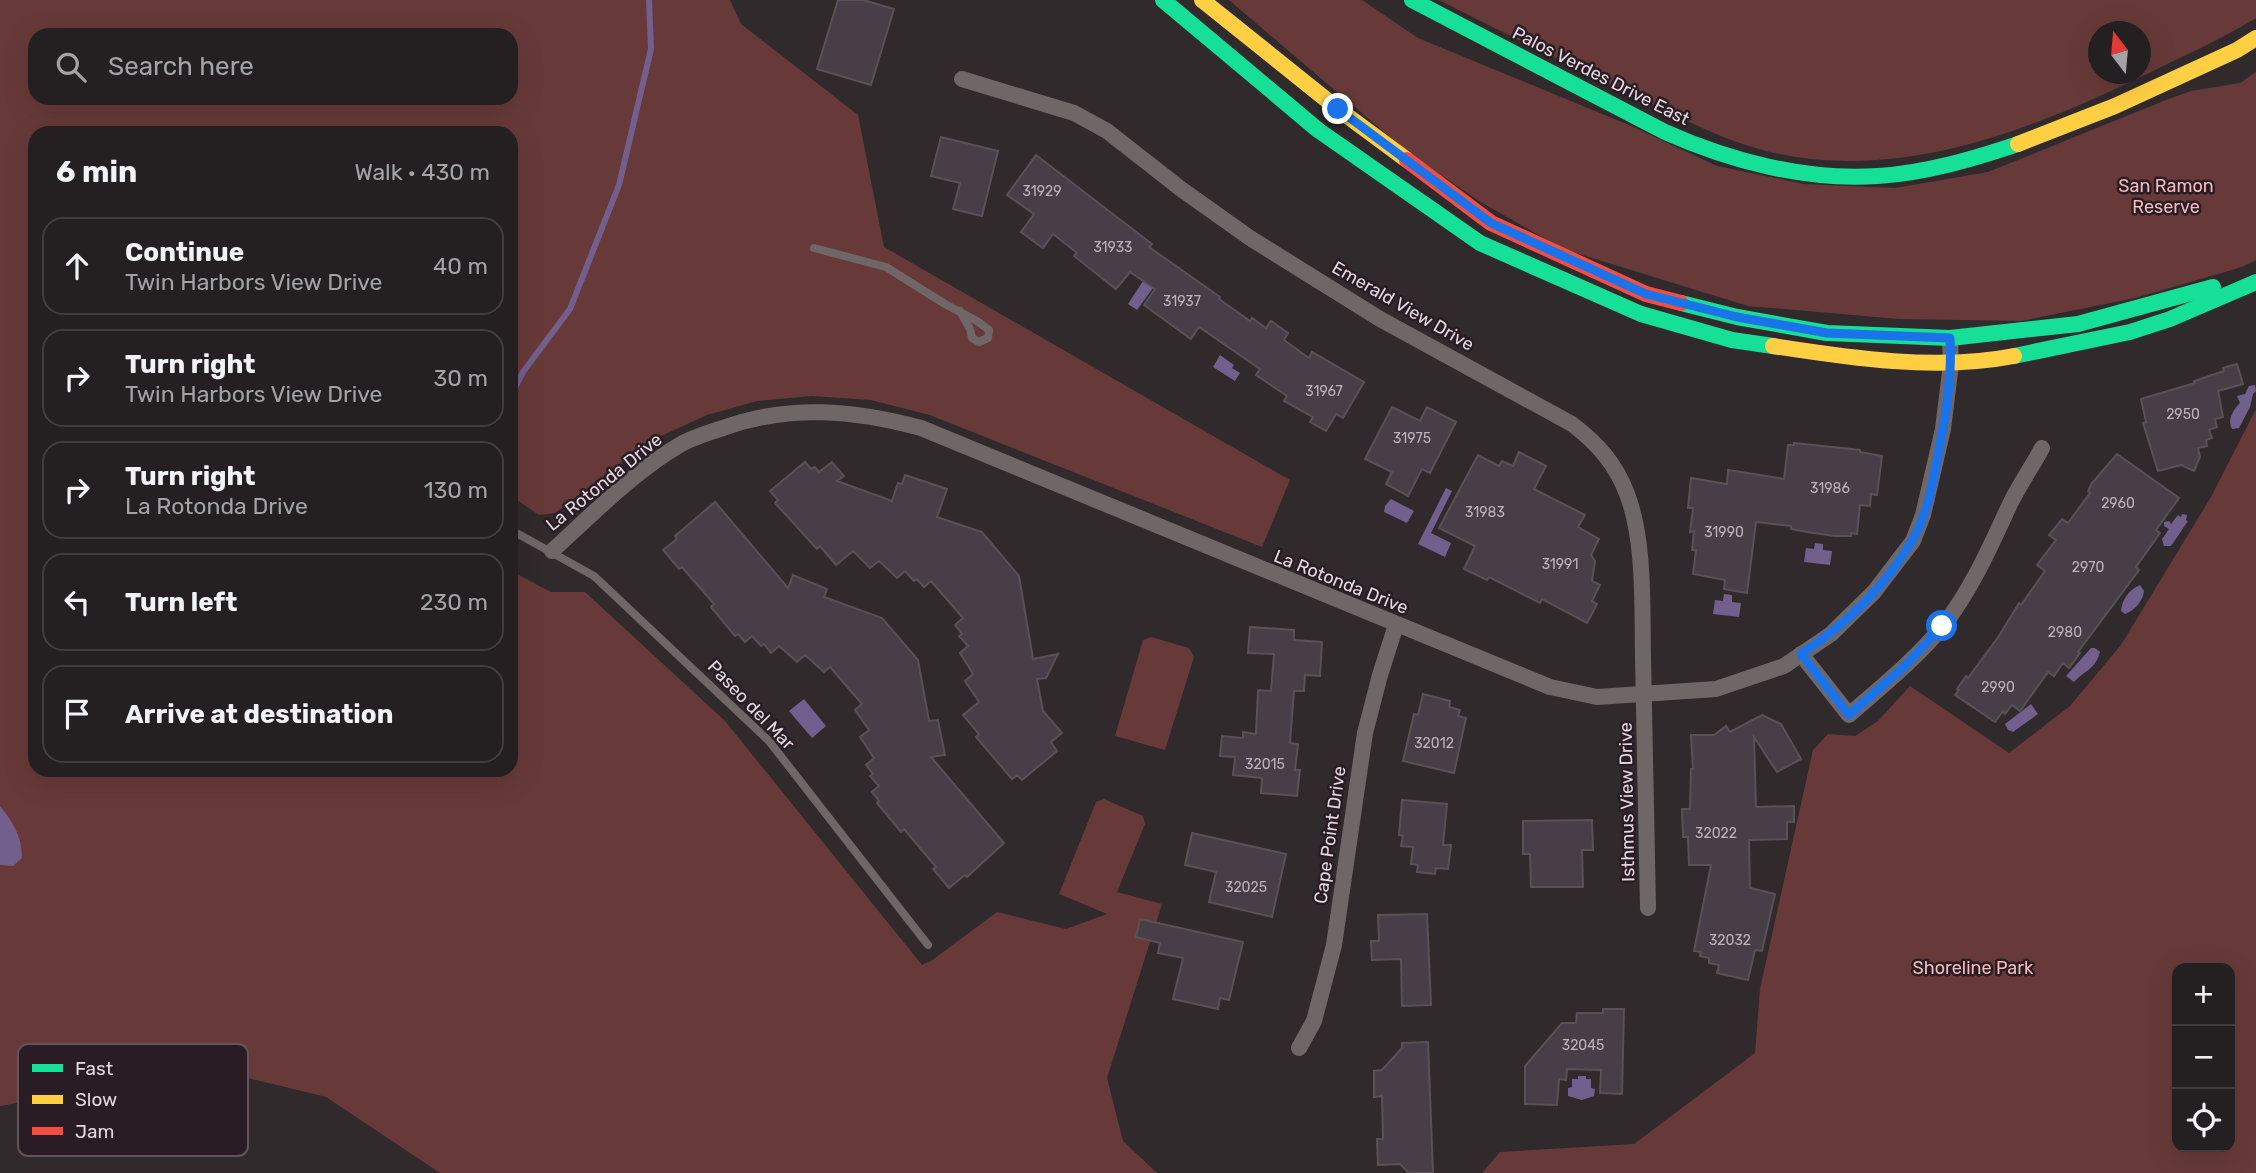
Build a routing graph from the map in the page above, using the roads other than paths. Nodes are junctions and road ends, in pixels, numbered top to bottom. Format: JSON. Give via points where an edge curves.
{"nodes":[{"id":1,"x":1163,"y":0,"type":"edge"},
{"id":2,"x":1202,"y":0,"type":"edge"},
{"id":3,"x":1412,"y":0,"type":"edge"},
{"id":4,"x":2256,"y":38,"type":"edge"},
{"id":5,"x":962,"y":79,"type":"dead end"},
{"id":6,"x":814,"y":248,"type":"dead end"},
{"id":7,"x":2256,"y":271,"type":"edge"},
{"id":8,"x":2256,"y":282,"type":"edge"},
{"id":9,"x":960,"y":312,"type":"dead end"},
{"id":10,"x":1950,"y":338,"type":"junction"},
{"id":11,"x":1951,"y":363,"type":"junction"},
{"id":12,"x":2042,"y":448,"type":"dead end"},
{"id":13,"x":518,"y":534,"type":"edge"},
{"id":14,"x":552,"y":551,"type":"junction"},
{"id":15,"x":1396,"y":625,"type":"junction"},
{"id":16,"x":1801,"y":654,"type":"junction"},
{"id":17,"x":1644,"y":695,"type":"junction"},
{"id":18,"x":1648,"y":908,"type":"dead end"},
{"id":19,"x":928,"y":945,"type":"dead end"},
{"id":20,"x":1299,"y":1048,"type":"dead end"}],
"edges":[{"from":1,"to":11,"type":"main road","via":[[1318,130],[1480,243],[1641,314],[1732,340],[1824,355]]},
{"from":2,"to":10,"type":"main road","via":[[1491,223],[1646,294],[1827,333]]},
{"from":3,"to":4,"type":"main road","name":"Palos Verdes Drive East","via":[[1680,139],[1755,162],[1855,177],[1944,167],[2067,127]]},
{"from":5,"to":17,"type":"street","name":"Emerald View Drive","via":[[1074,113],[1107,131],[1250,238],[1380,319],[1511,389],[1592,439],[1619,475],[1635,527],[1642,588]]},
{"from":6,"to":9,"type":"lane","via":[[886,267]]},
{"from":7,"to":10,"type":"main road","via":[[2078,324]]},
{"from":8,"to":11,"type":"main road","via":[[2130,332],[2007,357]]},
{"from":10,"to":11,"type":"street","name":"La Rotonda Drive"},
{"from":11,"to":16,"type":"street","name":"La Rotonda Drive","via":[[1931,490],[1913,541],[1874,593],[1831,634]]},
{"from":12,"to":16,"type":"street","via":[[1972,584],[1942,626],[1849,715]]},
{"from":13,"to":14,"type":"lane","name":"Paseo del Mar"},
{"from":14,"to":15,"type":"street","name":"La Rotonda Drive","via":[[614,495],[685,442],[748,419],[804,411],[844,412],[921,428]]},
{"from":14,"to":19,"type":"lane","name":"Paseo del Mar","via":[[594,576],[769,741]]},
{"from":15,"to":17,"type":"street","name":"La Rotonda Drive","via":[[1550,687],[1597,697]]},
{"from":15,"to":20,"type":"street","name":"Cape Point Drive","via":[[1365,733],[1334,945],[1314,1021]]},
{"from":16,"to":17,"type":"street","name":"La Rotonda Drive","via":[[1784,666],[1716,689]]},
{"from":17,"to":18,"type":"street","name":"Isthmus View Drive"}]}
